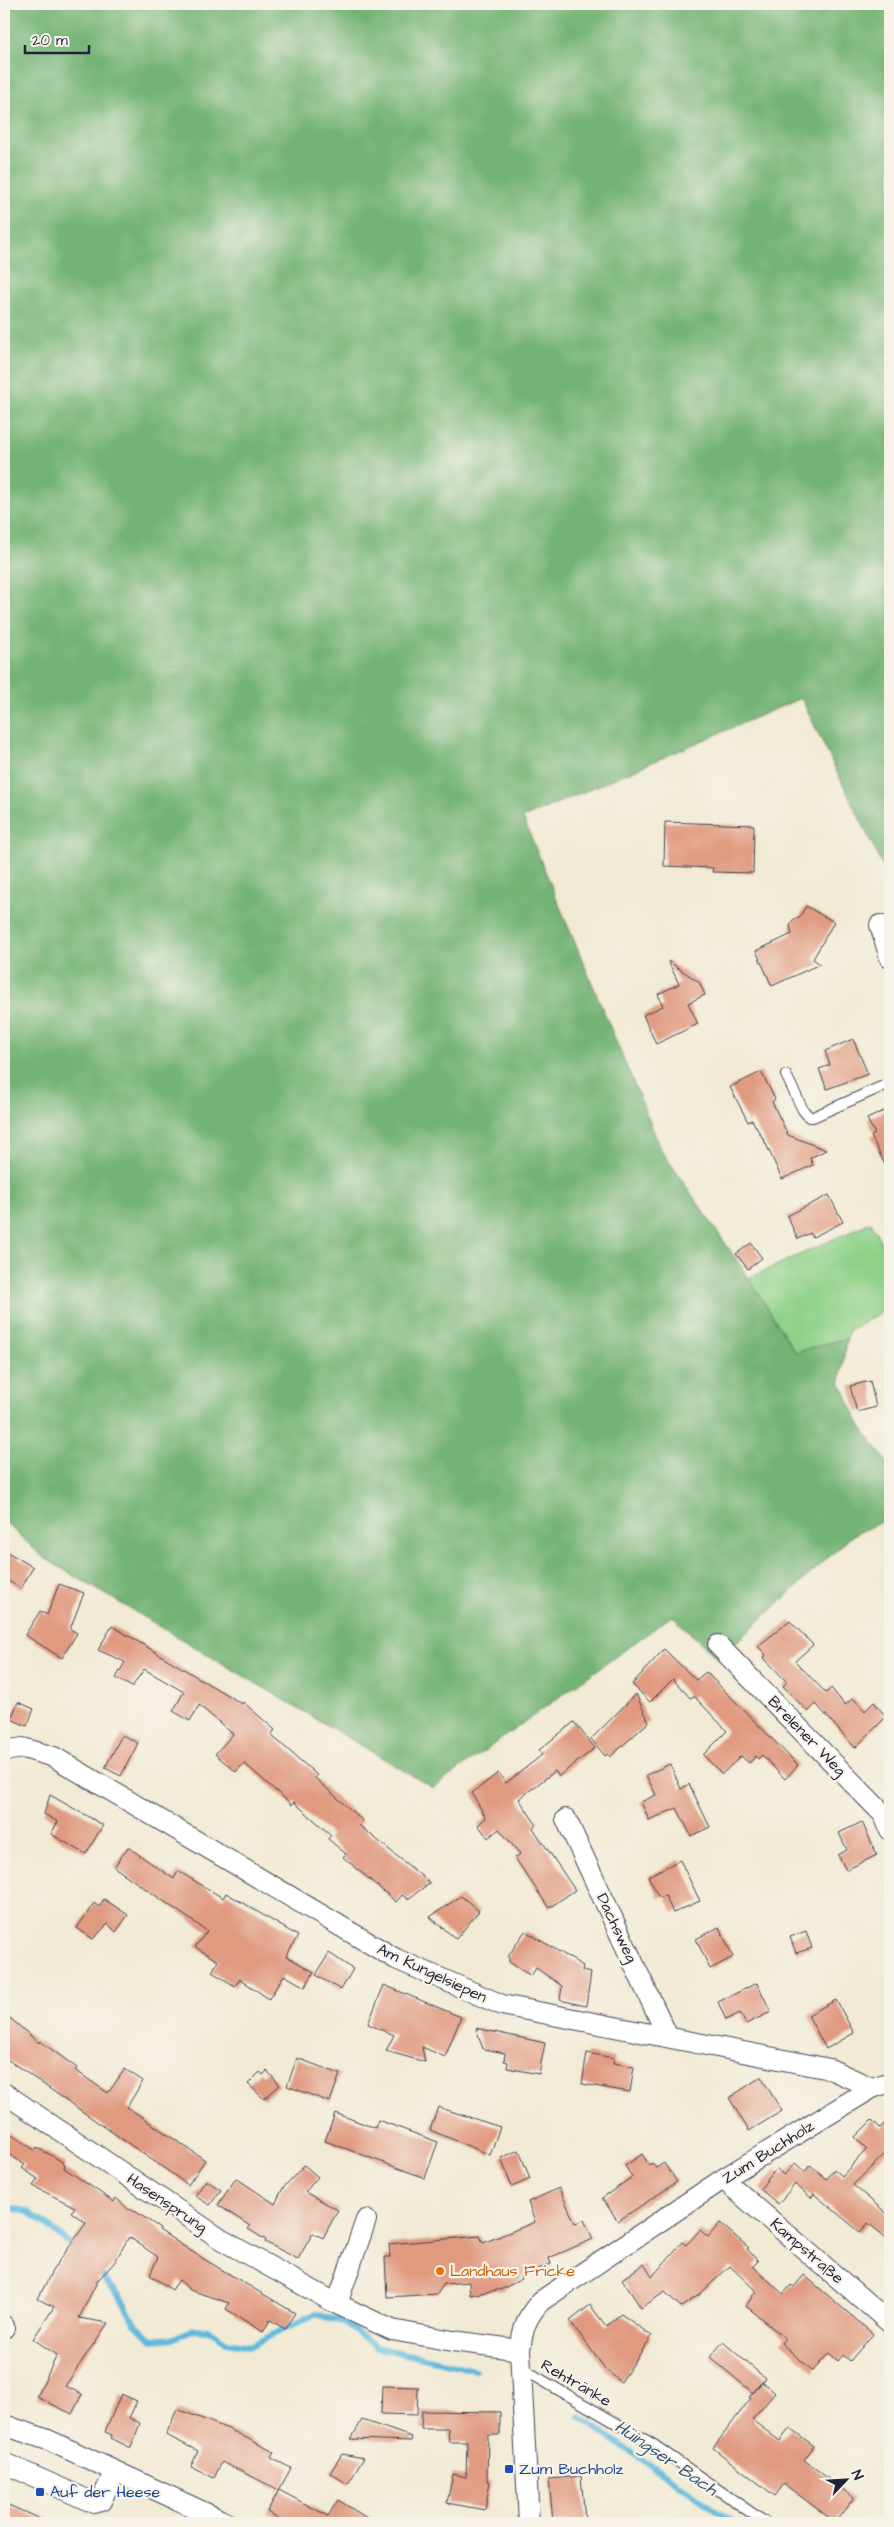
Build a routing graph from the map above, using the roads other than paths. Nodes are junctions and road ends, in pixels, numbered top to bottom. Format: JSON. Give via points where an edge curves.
{"nodes":[{"id":1,"x":880,"y":925,"type":"dead end"},
{"id":2,"x":890,"y":958,"type":"edge"},
{"id":3,"x":786,"y":1076,"type":"dead end"},
{"id":4,"x":890,"y":1083,"type":"edge"},
{"id":5,"x":718,"y":1645,"type":"dead end"},
{"id":6,"x":4,"y":1751,"type":"edge"},
{"id":7,"x":566,"y":1819,"type":"dead end"},
{"id":8,"x":890,"y":1830,"type":"edge"},
{"id":9,"x":668,"y":2037,"type":"junction"},
{"id":10,"x":881,"y":2085,"type":"edge"},
{"id":11,"x":4,"y":2093,"type":"edge"},
{"id":12,"x":723,"y":2179,"type":"junction"},
{"id":13,"x":366,"y":2220,"type":"dead end"},
{"id":14,"x":337,"y":2304,"type":"junction"},
{"id":15,"x":890,"y":2323,"type":"edge"},
{"id":16,"x":520,"y":2359,"type":"junction"},
{"id":17,"x":4,"y":2425,"type":"edge"},
{"id":18,"x":4,"y":2463,"type":"edge"},
{"id":19,"x":115,"y":2470,"type":"junction"},
{"id":20,"x":227,"y":2523,"type":"edge"},
{"id":21,"x":529,"y":2523,"type":"edge"},
{"id":22,"x":766,"y":2523,"type":"edge"}],
"edges":[{"from":1,"to":2,"type":"street"},
{"from":3,"to":4,"type":"lane","via":[[809,1117]]},
{"from":5,"to":8,"type":"street","name":"Brelener Weg","via":[[884,1815]]},
{"from":6,"to":9,"type":"street","name":"Am Kungelsiepen","via":[[24,1748],[54,1757],[396,1959],[502,2005]]},
{"from":7,"to":9,"type":"street","name":"Dachsweg"},
{"from":9,"to":10,"type":"street","name":"Am Kungelsiepen","via":[[830,2070]]},
{"from":10,"to":12,"type":"street","name":"Zum Buchholz"},
{"from":11,"to":14,"type":"street","name":"Hasensprung","via":[[222,2240]]},
{"from":12,"to":15,"type":"street","name":"Kampstraße"},
{"from":12,"to":16,"type":"street","name":"Zum Buchholz","via":[[541,2301],[523,2326]]},
{"from":13,"to":14,"type":"street"},
{"from":14,"to":16,"type":"street","name":"Hasensprung","via":[[392,2330],[453,2341]]},
{"from":16,"to":21,"type":"street","name":"Zum Buchholz"},
{"from":16,"to":22,"type":"lane","name":"Rehtränke","via":[[654,2445]]},
{"from":17,"to":19,"type":"street","via":[[48,2440]]},
{"from":18,"to":19,"type":"street","via":[[94,2503],[101,2501]]},
{"from":19,"to":20,"type":"street"}]}
